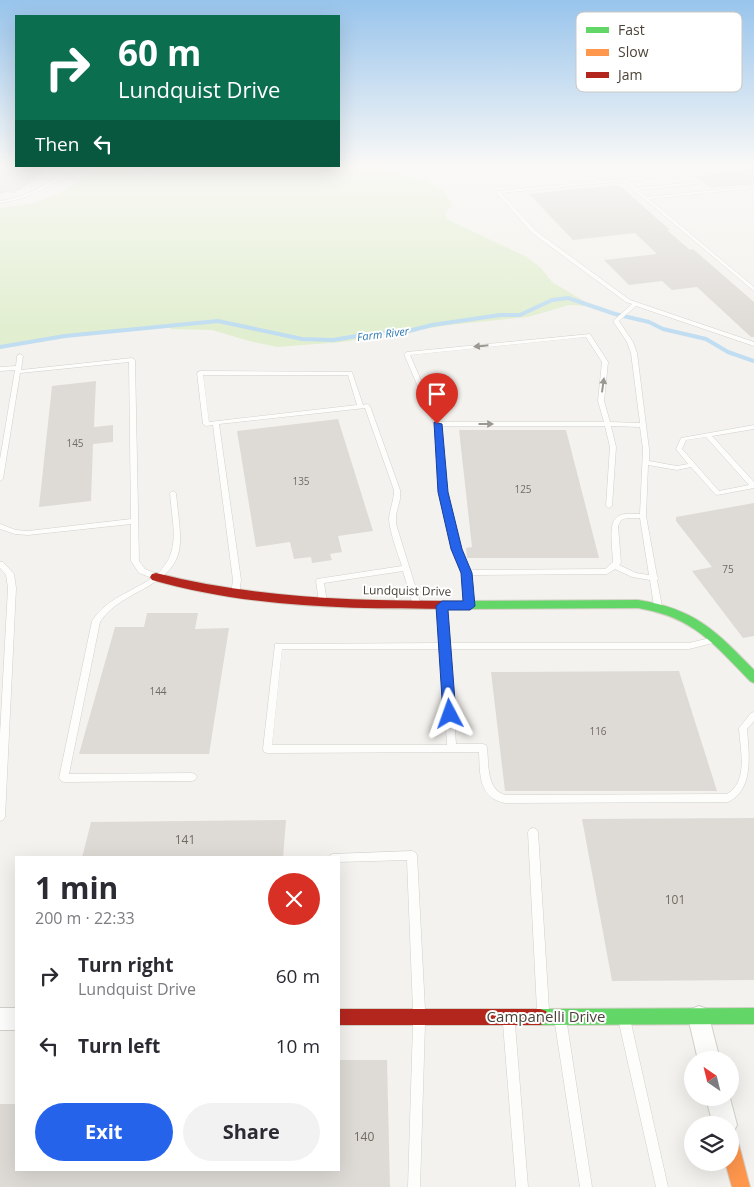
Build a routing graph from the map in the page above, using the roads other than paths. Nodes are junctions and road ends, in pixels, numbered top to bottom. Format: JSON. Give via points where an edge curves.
{"nodes":[{"id":1,"x":524,"y":220,"type":"edge"},
{"id":2,"x":672,"y":220,"type":"edge"},
{"id":3,"x":754,"y":290,"type":"edge"},
{"id":4,"x":636,"y":304,"type":"junction"},
{"id":5,"x":754,"y":344,"type":"edge"},
{"id":6,"x":20,"y":356,"type":"dead end"},
{"id":7,"x":0,"y":369,"type":"edge"},
{"id":8,"x":18,"y":370,"type":"junction"},
{"id":9,"x":362,"y":407,"type":"junction"},
{"id":10,"x":216,"y":423,"type":"junction"},
{"id":11,"x":437,"y":424,"type":"junction"},
{"id":12,"x":608,"y":424,"type":"junction"},
{"id":13,"x":643,"y":425,"type":"junction"},
{"id":14,"x":754,"y":427,"type":"edge"},
{"id":15,"x":8,"y":431,"type":"junction"},
{"id":16,"x":0,"y":432,"type":"edge"},
{"id":17,"x":708,"y":435,"type":"junction"},
{"id":18,"x":646,"y":463,"type":"junction"},
{"id":19,"x":693,"y":465,"type":"junction"},
{"id":20,"x":0,"y":479,"type":"edge"},
{"id":21,"x":754,"y":486,"type":"edge"},
{"id":22,"x":173,"y":493,"type":"dead end"},
{"id":23,"x":609,"y":506,"type":"dead end"},
{"id":24,"x":643,"y":516,"type":"junction"},
{"id":25,"x":135,"y":521,"type":"junction"},
{"id":26,"x":0,"y":526,"type":"edge"},
{"id":27,"x":0,"y":564,"type":"edge"},
{"id":28,"x":616,"y":566,"type":"junction"},
{"id":29,"x":407,"y":568,"type":"junction"},
{"id":30,"x":466,"y":573,"type":"junction"},
{"id":31,"x":156,"y":577,"type":"junction"},
{"id":32,"x":654,"y":578,"type":"junction"},
{"id":33,"x":235,"y":595,"type":"junction"},
{"id":34,"x":323,"y":602,"type":"junction"},
{"id":35,"x":417,"y":605,"type":"junction"},
{"id":36,"x":442,"y":606,"type":"junction"},
{"id":37,"x":470,"y":606,"type":"junction"},
{"id":38,"x":658,"y":606,"type":"junction"},
{"id":39,"x":716,"y":640,"type":"junction"},
{"id":40,"x":445,"y":646,"type":"junction"},
{"id":41,"x":754,"y":678,"type":"edge"},
{"id":42,"x":754,"y":715,"type":"edge"},
{"id":43,"x":452,"y":748,"type":"junction"},
{"id":44,"x":192,"y":777,"type":"dead end"},
{"id":45,"x":0,"y":817,"type":"edge"},
{"id":46,"x":533,"y":832,"type":"dead end"},
{"id":47,"x":340,"y":858,"type":"edge"},
{"id":48,"x":754,"y":1016,"type":"edge"},
{"id":49,"x":340,"y":1017,"type":"edge"},
{"id":50,"x":419,"y":1017,"type":"junction"},
{"id":51,"x":508,"y":1017,"type":"junction"},
{"id":52,"x":543,"y":1017,"type":"junction"},
{"id":53,"x":560,"y":1017,"type":"junction"},
{"id":54,"x":624,"y":1017,"type":"junction"},
{"id":55,"x":699,"y":1017,"type":"junction"},
{"id":56,"x":0,"y":1019,"type":"edge"},
{"id":57,"x":15,"y":1019,"type":"edge"},
{"id":58,"x":707,"y":1051,"type":"edge"},
{"id":59,"x":737,"y":1171,"type":"edge"},
{"id":60,"x":414,"y":1187,"type":"edge"},
{"id":61,"x":522,"y":1187,"type":"edge"},
{"id":62,"x":586,"y":1187,"type":"edge"},
{"id":63,"x":662,"y":1187,"type":"edge"},
{"id":64,"x":741,"y":1187,"type":"edge"}],
"edges":[{"from":1,"to":4,"type":"lane","via":[[534,232]]},
{"from":2,"to":3,"type":"lane"},
{"from":4,"to":5,"type":"lane"},
{"from":4,"to":13,"type":"lane","via":[[617,319],[617,323],[633,349]]},
{"from":6,"to":8,"type":"lane"},
{"from":7,"to":8,"type":"lane"},
{"from":8,"to":15,"type":"lane"},
{"from":8,"to":25,"type":"lane","via":[[132,360]]},
{"from":9,"to":10,"type":"lane"},
{"from":9,"to":10,"type":"lane","via":[[350,373],[200,373],[206,424]]},
{"from":9,"to":29,"type":"lane","via":[[367,406],[397,490],[393,524]]},
{"from":10,"to":33,"type":"lane","via":[[237,580]]},
{"from":11,"to":12,"type":"lane","one_way":true},
{"from":12,"to":11,"type":"lane","one_way":true,"via":[[601,401],[605,362],[588,335],[407,354]]},
{"from":11,"to":30,"type":"lane","via":[[444,499]]},
{"from":12,"to":13,"type":"lane"},
{"from":12,"to":23,"type":"lane","via":[[613,447]]},
{"from":13,"to":18,"type":"lane"},
{"from":14,"to":17,"type":"lane"},
{"from":15,"to":16,"type":"lane"},
{"from":15,"to":20,"type":"lane"},
{"from":17,"to":19,"type":"lane","via":[[683,439],[679,449]]},
{"from":17,"to":21,"type":"lane"},
{"from":18,"to":19,"type":"lane","via":[[677,468]]},
{"from":18,"to":24,"type":"lane"},
{"from":19,"to":21,"type":"lane","via":[[717,493]]},
{"from":22,"to":31,"type":"lane","via":[[176,553],[172,563]]},
{"from":24,"to":28,"type":"lane","via":[[626,516],[616,522]]},
{"from":24,"to":32,"type":"lane"},
{"from":25,"to":26,"type":"lane","via":[[28,532],[15,532]]},
{"from":25,"to":31,"type":"lane","via":[[137,564],[142,571]]},
{"from":27,"to":45,"type":"lane","via":[[10,574],[12,588]]},
{"from":28,"to":30,"type":"lane","via":[[592,573]]},
{"from":28,"to":32,"type":"lane"},
{"from":29,"to":34,"type":"lane","via":[[320,581]]},
{"from":29,"to":35,"type":"lane"},
{"from":30,"to":37,"type":"lane"},
{"from":31,"to":33,"type":"street","name":"Lundquist Drive"},
{"from":31,"to":44,"type":"lane","via":[[104,609],[96,621],[64,778]]},
{"from":32,"to":38,"type":"lane"},
{"from":33,"to":34,"type":"street","name":"Lundquist Drive"},
{"from":34,"to":35,"type":"street","name":"Lundquist Drive"},
{"from":35,"to":36,"type":"street","name":"Lundquist Drive"},
{"from":36,"to":37,"type":"street","name":"Lundquist Drive"},
{"from":36,"to":40,"type":"lane"},
{"from":37,"to":38,"type":"street","name":"Lundquist Drive"},
{"from":38,"to":39,"type":"street","name":"Lundquist Drive","via":[[690,616]]},
{"from":39,"to":40,"type":"lane","via":[[689,646]]},
{"from":39,"to":41,"type":"street","name":"Lundquist Drive"},
{"from":40,"to":43,"type":"lane"},
{"from":40,"to":43,"type":"lane","via":[[278,646],[267,749]]},
{"from":42,"to":43,"type":"lane","via":[[743,728],[748,782],[739,794],[728,798],[499,798],[488,788],[483,748]]},
{"from":46,"to":52,"type":"lane"},
{"from":47,"to":50,"type":"lane","via":[[412,854]]},
{"from":48,"to":55,"type":"street","name":"Campanelli Drive"},
{"from":49,"to":50,"type":"street","name":"Campanelli Drive"},
{"from":50,"to":51,"type":"street","name":"Campanelli Drive"},
{"from":50,"to":60,"type":"lane"},
{"from":51,"to":52,"type":"street","name":"Campanelli Drive"},
{"from":51,"to":61,"type":"lane"},
{"from":52,"to":53,"type":"street","name":"Campanelli Drive"},
{"from":53,"to":54,"type":"street","name":"Campanelli Drive"},
{"from":53,"to":62,"type":"lane"},
{"from":54,"to":55,"type":"street","name":"Campanelli Drive"},
{"from":54,"to":63,"type":"lane"},
{"from":55,"to":58,"type":"street"},
{"from":56,"to":57,"type":"street"},
{"from":59,"to":64,"type":"street"}]}
